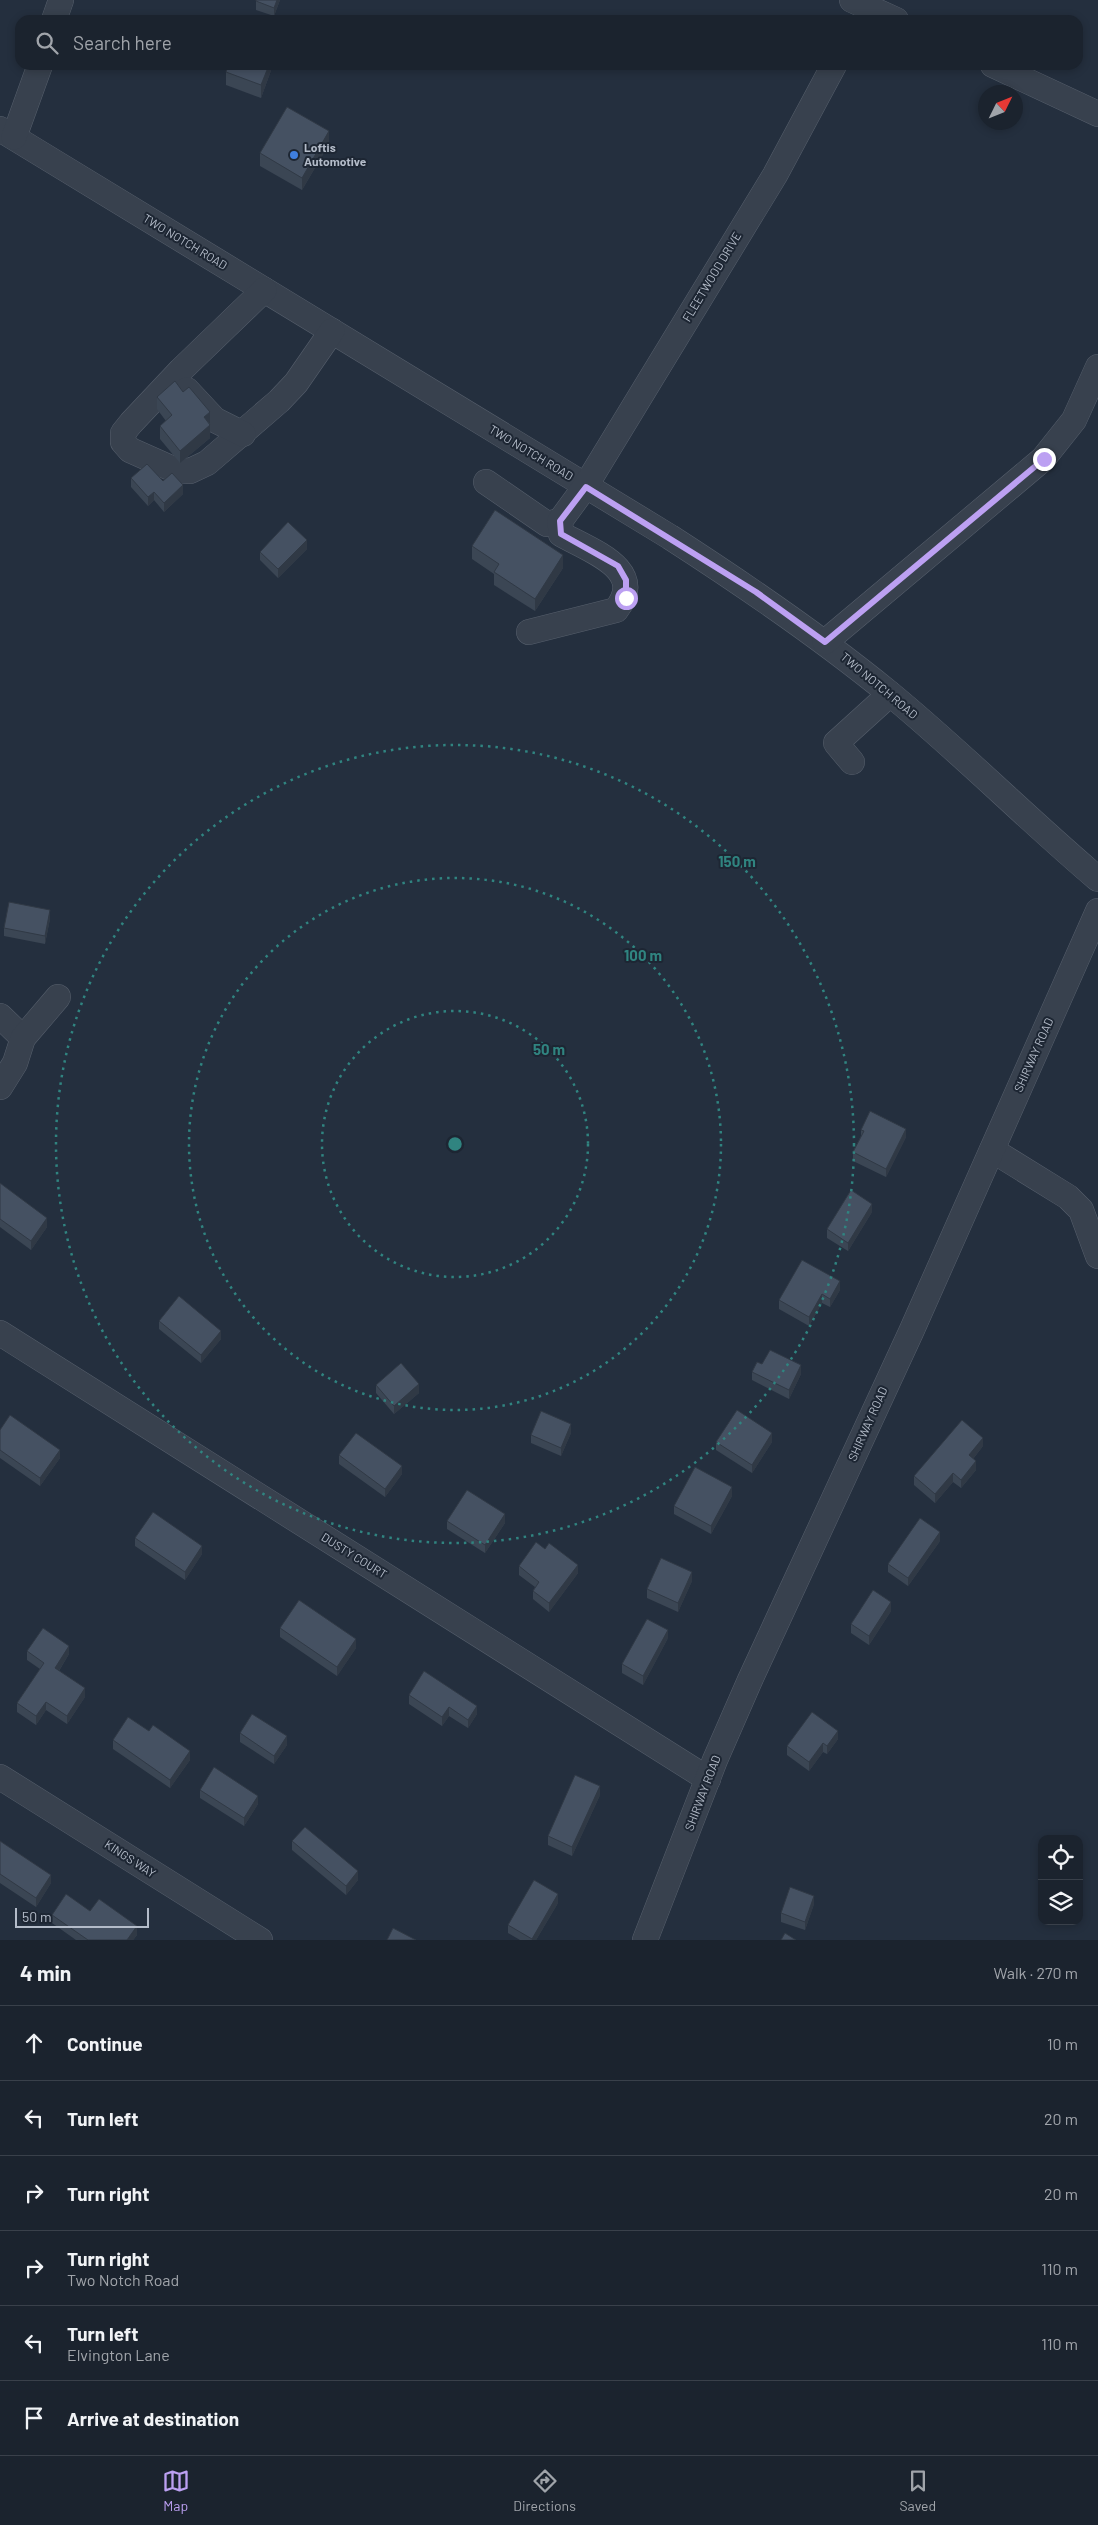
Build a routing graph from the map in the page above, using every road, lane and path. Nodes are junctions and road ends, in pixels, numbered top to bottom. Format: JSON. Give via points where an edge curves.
{"nodes":[{"id":1,"x":61,"y":0,"type":"edge"},
{"id":2,"x":858,"y":9,"type":"edge"},
{"id":3,"x":56,"y":15,"type":"edge"},
{"id":4,"x":879,"y":15,"type":"edge"},
{"id":5,"x":38,"y":70,"type":"edge"},
{"id":6,"x":831,"y":70,"type":"edge"},
{"id":7,"x":1005,"y":70,"type":"edge"},
{"id":8,"x":1098,"y":114,"type":"edge"},
{"id":9,"x":7,"y":133,"type":"edge"},
{"id":10,"x":264,"y":290,"type":"junction"},
{"id":11,"x":332,"y":331,"type":"junction"},
{"id":12,"x":1098,"y":367,"type":"edge"},
{"id":13,"x":179,"y":372,"type":"junction"},
{"id":14,"x":243,"y":434,"type":"junction"},
{"id":15,"x":486,"y":482,"type":"dead end"},
{"id":16,"x":586,"y":487,"type":"junction"},
{"id":17,"x":560,"y":521,"type":"junction"},
{"id":18,"x":529,"y":632,"type":"dead end"},
{"id":19,"x":825,"y":642,"type":"junction"},
{"id":20,"x":890,"y":694,"type":"junction"},
{"id":21,"x":852,"y":762,"type":"dead end"},
{"id":22,"x":1098,"y":879,"type":"edge"},
{"id":23,"x":1098,"y":911,"type":"edge"},
{"id":24,"x":58,"y":997,"type":"dead end"},
{"id":25,"x":0,"y":1016,"type":"edge"},
{"id":26,"x":23,"y":1038,"type":"junction"},
{"id":27,"x":0,"y":1087,"type":"edge"},
{"id":28,"x":992,"y":1150,"type":"junction"},
{"id":29,"x":1098,"y":1256,"type":"edge"},
{"id":30,"x":0,"y":1333,"type":"edge"},
{"id":31,"x":0,"y":1777,"type":"edge"},
{"id":32,"x":708,"y":1779,"type":"junction"},
{"id":33,"x":260,"y":1940,"type":"edge"},
{"id":34,"x":645,"y":1940,"type":"edge"}],
"edges":[{"from":1,"to":3,"type":"street"},
{"from":2,"to":4,"type":"street"},
{"from":5,"to":9,"type":"street"},
{"from":6,"to":16,"type":"street","name":"FLEETWOOD DRIVE","via":[[775,175]]},
{"from":7,"to":8,"type":"street"},
{"from":9,"to":10,"type":"street","name":"TWO NOTCH ROAD"},
{"from":10,"to":11,"type":"street","name":"TWO NOTCH ROAD"},
{"from":10,"to":13,"type":"street"},
{"from":11,"to":14,"type":"street","via":[[296,383]]},
{"from":11,"to":16,"type":"street","name":"TWO NOTCH ROAD"},
{"from":12,"to":19,"type":"street","via":[[1082,406],[1044,459]]},
{"from":13,"to":14,"type":"street","via":[[186,389],[215,420]]},
{"from":13,"to":14,"type":"street","via":[[123,433],[123,442],[130,450],[175,470],[190,471],[207,463]]},
{"from":15,"to":17,"type":"street","via":[[547,524]]},
{"from":16,"to":17,"type":"street","name":"FLEETWOOD DRIVE"},
{"from":16,"to":19,"type":"street","name":"TWO NOTCH ROAD","via":[[748,587]]},
{"from":17,"to":18,"type":"street","via":[[561,534],[618,566],[626,580],[626,598],[616,610]]},
{"from":19,"to":20,"type":"street","name":"TWO NOTCH ROAD"},
{"from":20,"to":21,"type":"street","via":[[836,743]]},
{"from":20,"to":22,"type":"street","name":"TWO NOTCH ROAD"},
{"from":23,"to":28,"type":"street","name":"SHIRWAY ROAD"},
{"from":24,"to":26,"type":"street"},
{"from":25,"to":26,"type":"street"},
{"from":26,"to":27,"type":"street","via":[[16,1063]]},
{"from":28,"to":29,"type":"street","via":[[1068,1196],[1081,1210]]},
{"from":28,"to":32,"type":"street","name":"SHIRWAY ROAD"},
{"from":30,"to":32,"type":"street","name":"DUSTY COURT"},
{"from":31,"to":33,"type":"street","name":"KINGS WAY"},
{"from":32,"to":34,"type":"street","name":"SHIRWAY ROAD"}]}
